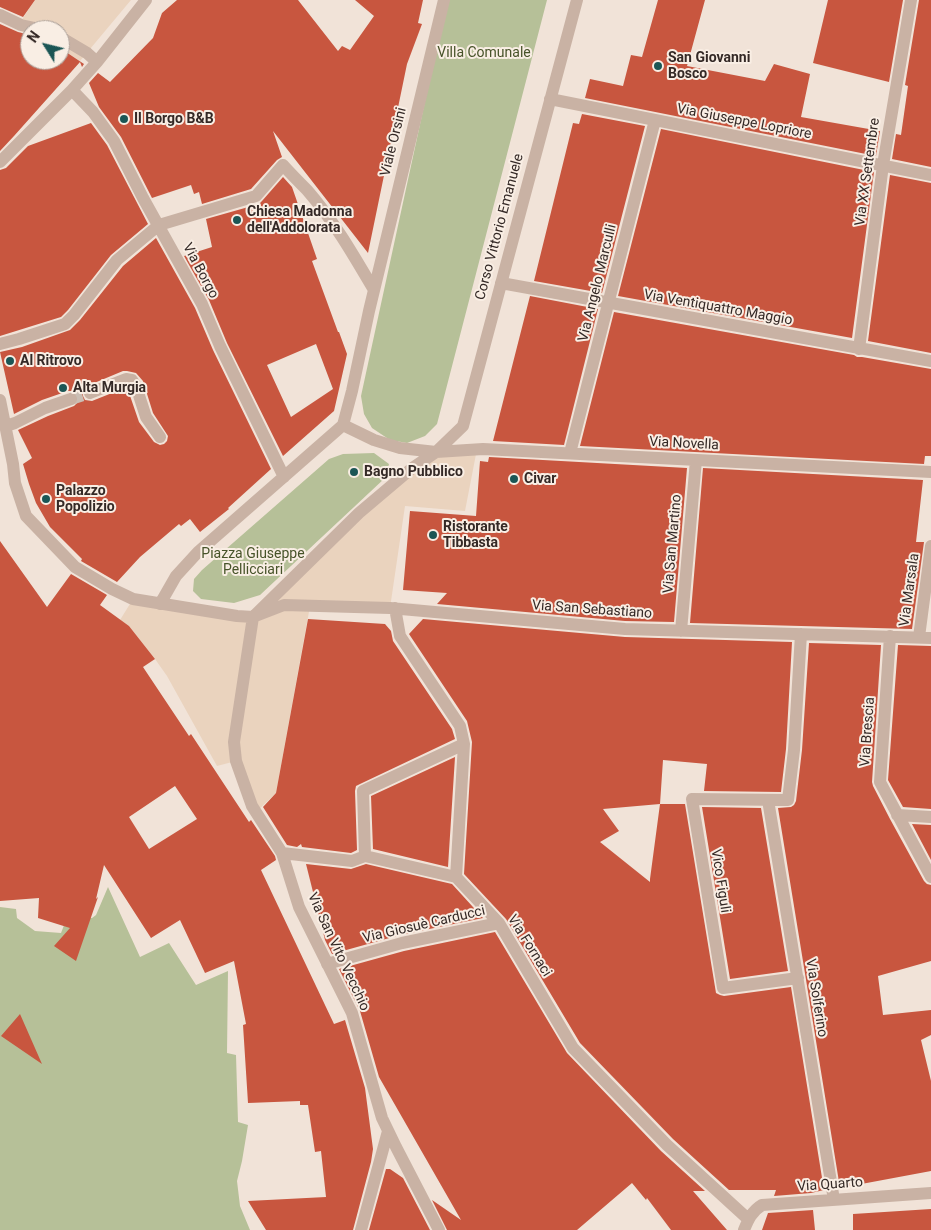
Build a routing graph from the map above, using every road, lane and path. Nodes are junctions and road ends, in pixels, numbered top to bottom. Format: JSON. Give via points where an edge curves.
{"nodes":[{"id":1,"x":146,"y":0,"type":"edge"},
{"id":2,"x":444,"y":0,"type":"edge"},
{"id":3,"x":577,"y":0,"type":"edge"},
{"id":4,"x":911,"y":0,"type":"edge"},
{"id":5,"x":0,"y":15,"type":"edge"},
{"id":6,"x":20,"y":25,"type":"edge"},
{"id":7,"x":70,"y":43,"type":"edge"},
{"id":8,"x":97,"y":62,"type":"junction"},
{"id":9,"x":72,"y":90,"type":"junction"},
{"id":10,"x":550,"y":99,"type":"junction"},
{"id":11,"x":655,"y":120,"type":"junction"},
{"id":12,"x":0,"y":162,"type":"edge"},
{"id":13,"x":883,"y":166,"type":"junction"},
{"id":14,"x":931,"y":175,"type":"edge"},
{"id":15,"x":159,"y":225,"type":"junction"},
{"id":16,"x":501,"y":284,"type":"junction"},
{"id":17,"x":374,"y":290,"type":"junction"},
{"id":18,"x":608,"y":303,"type":"junction"},
{"id":19,"x":0,"y":344,"type":"edge"},
{"id":20,"x":859,"y":349,"type":"junction"},
{"id":21,"x":931,"y":362,"type":"edge"},
{"id":22,"x":90,"y":393,"type":"tunnel mouth"},
{"id":23,"x":71,"y":399,"type":"tunnel mouth"},
{"id":24,"x":0,"y":400,"type":"edge"},
{"id":25,"x":343,"y":425,"type":"junction"},
{"id":26,"x":6,"y":426,"type":"junction"},
{"id":27,"x":160,"y":437,"type":"dead end"},
{"id":28,"x":436,"y":452,"type":"junction"},
{"id":29,"x":570,"y":453,"type":"junction"},
{"id":30,"x":696,"y":460,"type":"junction"},
{"id":31,"x":931,"y":472,"type":"edge"},
{"id":32,"x":284,"y":477,"type":"junction"},
{"id":33,"x":931,"y":546,"type":"edge"},
{"id":34,"x":160,"y":604,"type":"junction"},
{"id":35,"x":395,"y":608,"type":"junction"},
{"id":36,"x":253,"y":617,"type":"junction"},
{"id":37,"x":681,"y":631,"type":"junction"},
{"id":38,"x":801,"y":634,"type":"junction"},
{"id":39,"x":890,"y":636,"type":"junction"},
{"id":40,"x":925,"y":638,"type":"edge"},
{"id":41,"x":464,"y":744,"type":"junction"},
{"id":42,"x":768,"y":800,"type":"junction"},
{"id":43,"x":898,"y":815,"type":"junction"},
{"id":44,"x":931,"y":817,"type":"edge"},
{"id":45,"x":282,"y":853,"type":"junction"},
{"id":46,"x":365,"y":856,"type":"junction"},
{"id":47,"x":456,"y":877,"type":"junction"},
{"id":48,"x":931,"y":877,"type":"edge"},
{"id":49,"x":499,"y":923,"type":"junction"},
{"id":50,"x":327,"y":964,"type":"junction"},
{"id":51,"x":798,"y":978,"type":"junction"},
{"id":52,"x":388,"y":1131,"type":"junction"},
{"id":53,"x":931,"y":1193,"type":"edge"},
{"id":54,"x":834,"y":1200,"type":"junction"},
{"id":55,"x":746,"y":1225,"type":"edge"},
{"id":56,"x":361,"y":1230,"type":"edge"},
{"id":57,"x":439,"y":1230,"type":"edge"}],
"edges":[{"from":1,"to":8,"type":"street"},
{"from":2,"to":17,"type":"street","name":"Viale Orsini"},
{"from":3,"to":10,"type":"street","name":"Corso Vittorio Emanuele"},
{"from":4,"to":13,"type":"street","name":"Via XX Settembre"},
{"from":5,"to":6,"type":"street"},
{"from":7,"to":8,"type":"street"},
{"from":8,"to":9,"type":"street"},
{"from":9,"to":12,"type":"street"},
{"from":9,"to":15,"type":"street","name":"Via Borgo","via":[[114,141]]},
{"from":10,"to":11,"type":"street","name":"Via Giuseppe Lopriore"},
{"from":10,"to":16,"type":"street","name":"Corso Vittorio Emanuele"},
{"from":11,"to":13,"type":"street","name":"Via Giuseppe Lopriore"},
{"from":11,"to":18,"type":"street","name":"Via Angelo Marculli"},
{"from":13,"to":14,"type":"street","name":"Via Giuseppe Lopriore"},
{"from":13,"to":20,"type":"street","name":"Via XX Settembre"},
{"from":15,"to":17,"type":"street","via":[[256,196],[283,165],[324,212]]},
{"from":15,"to":19,"type":"street","via":[[117,260],[65,324]]},
{"from":15,"to":32,"type":"street","name":"Via Borgo","via":[[202,304]]},
{"from":16,"to":18,"type":"street","name":"Via Ventiquattro Maggio"},
{"from":16,"to":28,"type":"street","name":"Corso Vittorio Emanuele","via":[[463,426]]},
{"from":17,"to":25,"type":"street","name":"Viale Orsini"},
{"from":18,"to":20,"type":"street","name":"Via Ventiquattro Maggio"},
{"from":18,"to":29,"type":"street","name":"Via Angelo Marculli"},
{"from":20,"to":21,"type":"street","name":"Via Ventiquattro Maggio"},
{"from":22,"to":27,"type":"street","via":[[126,379],[132,380],[146,417]]},
{"from":23,"to":26,"type":"street"},
{"from":24,"to":26,"type":"street"},
{"from":25,"to":28,"type":"street","name":"Via Novella","via":[[400,448]]},
{"from":25,"to":32,"type":"street"},
{"from":26,"to":34,"type":"street","via":[[15,483],[26,516],[75,567],[133,599]]},
{"from":28,"to":29,"type":"street","name":"Via Novella","via":[[483,449]]},
{"from":28,"to":36,"type":"street","via":[[359,513]]},
{"from":29,"to":30,"type":"street","name":"Via Novella"},
{"from":30,"to":31,"type":"street","name":"Via Novella"},
{"from":30,"to":37,"type":"street","name":"Via San Martino"},
{"from":32,"to":34,"type":"street","via":[[198,552],[176,576]]},
{"from":33,"to":40,"type":"street","name":"Via Marsala"},
{"from":34,"to":36,"type":"street"},
{"from":35,"to":36,"type":"street","name":"Via San Sebastiano","via":[[284,605]]},
{"from":35,"to":37,"type":"street","name":"Via San Sebastiano","via":[[624,629]]},
{"from":35,"to":41,"type":"street","via":[[400,636],[460,726]]},
{"from":36,"to":45,"type":"street","name":"Via San Vito Vecchio","via":[[234,742],[236,761],[252,806]]},
{"from":37,"to":38,"type":"street","name":"Via San Sebastiano"},
{"from":38,"to":39,"type":"street","name":"Via San Sebastiano"},
{"from":38,"to":42,"type":"street","name":"Vico Figuli","via":[[788,800]]},
{"from":39,"to":40,"type":"street","name":"Via San Sebastiano"},
{"from":39,"to":43,"type":"street","name":"Via Brescia","via":[[880,782]]},
{"from":41,"to":46,"type":"street","via":[[363,791]]},
{"from":41,"to":47,"type":"street"},
{"from":42,"to":51,"type":"street","name":"Via Solferino"},
{"from":42,"to":51,"type":"street","name":"Vico Figuli","via":[[692,798],[722,988]]},
{"from":43,"to":44,"type":"street"},
{"from":43,"to":48,"type":"street","name":"Via Brescia"},
{"from":45,"to":46,"type":"street","via":[[352,861]]},
{"from":45,"to":50,"type":"street","name":"Via San Vito Vecchio","via":[[299,907]]},
{"from":46,"to":47,"type":"street"},
{"from":47,"to":49,"type":"street","name":"Via Fornaci"},
{"from":49,"to":50,"type":"street","name":"Via Giosuè Carducci","via":[[402,943]]},
{"from":49,"to":55,"type":"street","name":"Via Fornaci","via":[[574,1048]]},
{"from":50,"to":52,"type":"street","name":"Via San Vito Vecchio","via":[[352,1013]]},
{"from":51,"to":54,"type":"street","name":"Via Solferino"},
{"from":52,"to":56,"type":"street"},
{"from":52,"to":57,"type":"street","name":"Via San Vito Vecchio"},
{"from":53,"to":54,"type":"street","name":"Via Quarto"},
{"from":54,"to":55,"type":"street","name":"Via Quarto","via":[[762,1205]]}]}
